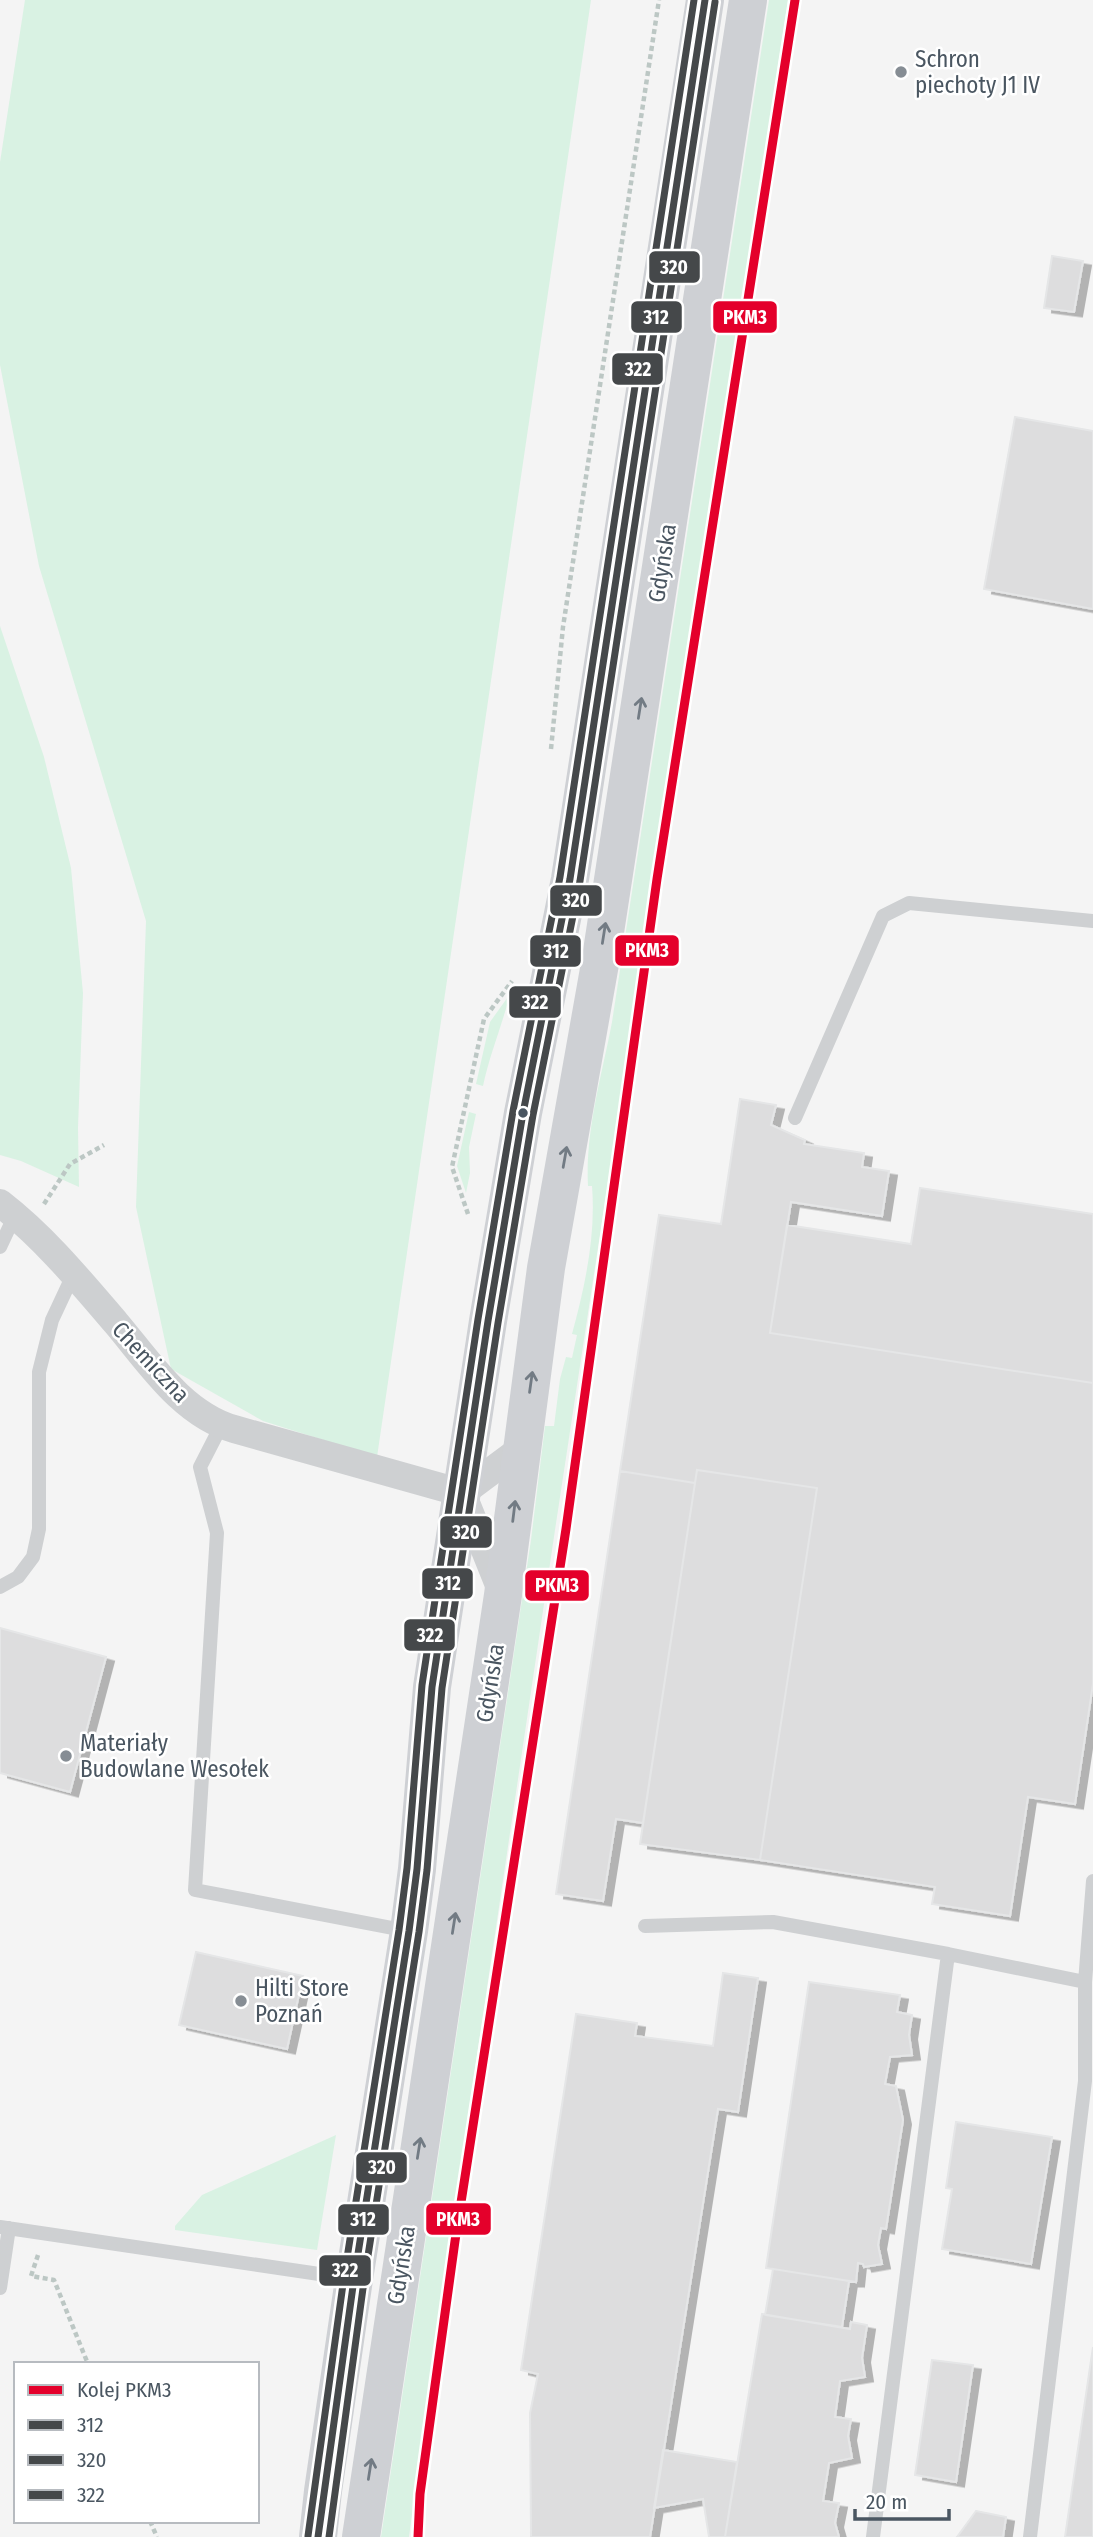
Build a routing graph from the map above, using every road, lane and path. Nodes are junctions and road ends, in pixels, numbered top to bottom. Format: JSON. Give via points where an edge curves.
{"nodes":[{"id":1,"x":659,"y":0,"type":"edge"},
{"id":2,"x":705,"y":0,"type":"edge"},
{"id":3,"x":748,"y":0,"type":"edge"},
{"id":4,"x":551,"y":758,"type":"dead end"},
{"id":5,"x":1093,"y":921,"type":"edge"},
{"id":6,"x":519,"y":972,"type":"dead end"},
{"id":7,"x":795,"y":1118,"type":"dead end"},
{"id":8,"x":104,"y":1145,"type":"dead end"},
{"id":9,"x":468,"y":1213,"type":"dead end"},
{"id":10,"x":15,"y":1215,"type":"edge"},
{"id":11,"x":0,"y":1247,"type":"edge"},
{"id":12,"x":73,"y":1275,"type":"junction"},
{"id":13,"x":221,"y":1426,"type":"junction"},
{"id":14,"x":522,"y":1450,"type":"junction"},
{"id":15,"x":462,"y":1493,"type":"junction"},
{"id":16,"x":0,"y":1587,"type":"edge"},
{"id":17,"x":503,"y":1595,"type":"junction"},
{"id":18,"x":1093,"y":1881,"type":"edge"},
{"id":19,"x":645,"y":1926,"type":"dead end"},
{"id":20,"x":409,"y":1931,"type":"junction"},
{"id":21,"x":948,"y":1954,"type":"junction"},
{"id":22,"x":1085,"y":1982,"type":"junction"},
{"id":23,"x":4,"y":2228,"type":"edge"},
{"id":24,"x":51,"y":2254,"type":"dead end"},
{"id":25,"x":354,"y":2279,"type":"junction"},
{"id":26,"x":0,"y":2288,"type":"edge"},
{"id":27,"x":87,"y":2362,"type":"edge"},
{"id":28,"x":318,"y":2537,"type":"edge"},
{"id":29,"x":361,"y":2537,"type":"edge"},
{"id":30,"x":873,"y":2537,"type":"edge"},
{"id":31,"x":1030,"y":2537,"type":"edge"}],
"edges":[{"from":1,"to":4,"type":"path","via":[[565,614]]},
{"from":2,"to":15,"type":"main road","name":"Gdyńska","via":[[570,879],[523,1113]]},
{"from":14,"to":3,"type":"main road","name":"Gdyńska","one_way":true,"via":[[546,1268],[603,945]]},
{"from":5,"to":7,"type":"lane","via":[[909,903],[883,916]]},
{"from":6,"to":9,"type":"path","via":[[484,1019],[452,1167]]},
{"from":8,"to":10,"type":"path","via":[[70,1164]]},
{"from":10,"to":11,"type":"lane"},
{"from":10,"to":12,"type":"street","name":"Chemiczna"},
{"from":12,"to":13,"type":"street","name":"Chemiczna","via":[[171,1388]]},
{"from":12,"to":16,"type":"lane","via":[[52,1320],[39,1372],[39,1529],[33,1557],[18,1577]]},
{"from":13,"to":15,"type":"street","name":"Chemiczna"},
{"from":13,"to":20,"type":"lane","via":[[200,1467],[218,1534],[195,1890]]},
{"from":14,"to":15,"type":"street"},
{"from":17,"to":14,"type":"main road","name":"Gdyńska","one_way":true},
{"from":15,"to":17,"type":"street"},
{"from":15,"to":20,"type":"main road","name":"Gdyńska","via":[[432,1687]]},
{"from":29,"to":17,"type":"main road","name":"Gdyńska","one_way":true},
{"from":18,"to":22,"type":"lane"},
{"from":19,"to":21,"type":"lane","via":[[773,1922]]},
{"from":20,"to":25,"type":"main road","name":"Gdyńska"},
{"from":21,"to":22,"type":"lane"},
{"from":21,"to":30,"type":"lane"},
{"from":22,"to":31,"type":"lane","via":[[1085,2081]]},
{"from":23,"to":25,"type":"lane"},
{"from":23,"to":26,"type":"lane"},
{"from":24,"to":27,"type":"path","via":[[38,2252],[31,2276],[54,2280]]},
{"from":25,"to":28,"type":"main road","name":"Gdyńska"}]}
